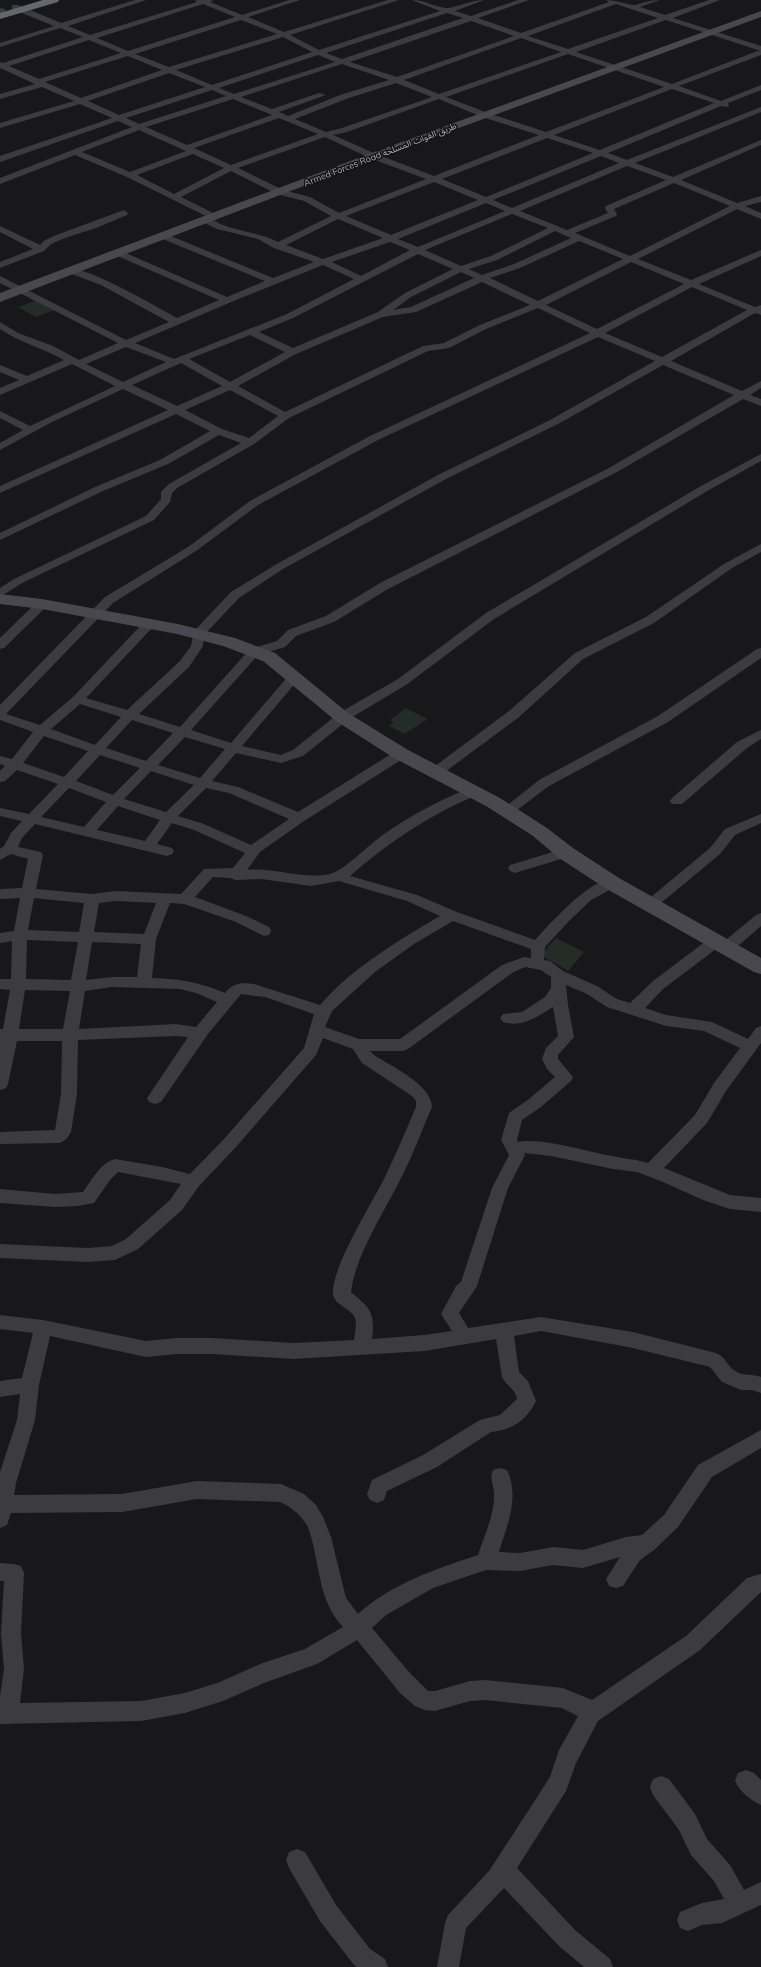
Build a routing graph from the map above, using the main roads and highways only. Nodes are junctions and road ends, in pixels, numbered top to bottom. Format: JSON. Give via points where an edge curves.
{"nodes":[{"id":1,"x":41,"y":0,"type":"edge"},
{"id":2,"x":54,"y":0,"type":"edge"},
{"id":3,"x":18,"y":8,"type":"junction"},
{"id":4,"x":1,"y":12,"type":"edge"}],
"edges":[{"from":1,"to":3,"type":"highway"},
{"from":2,"to":3,"type":"highway"},
{"from":3,"to":4,"type":"highway"}]}
